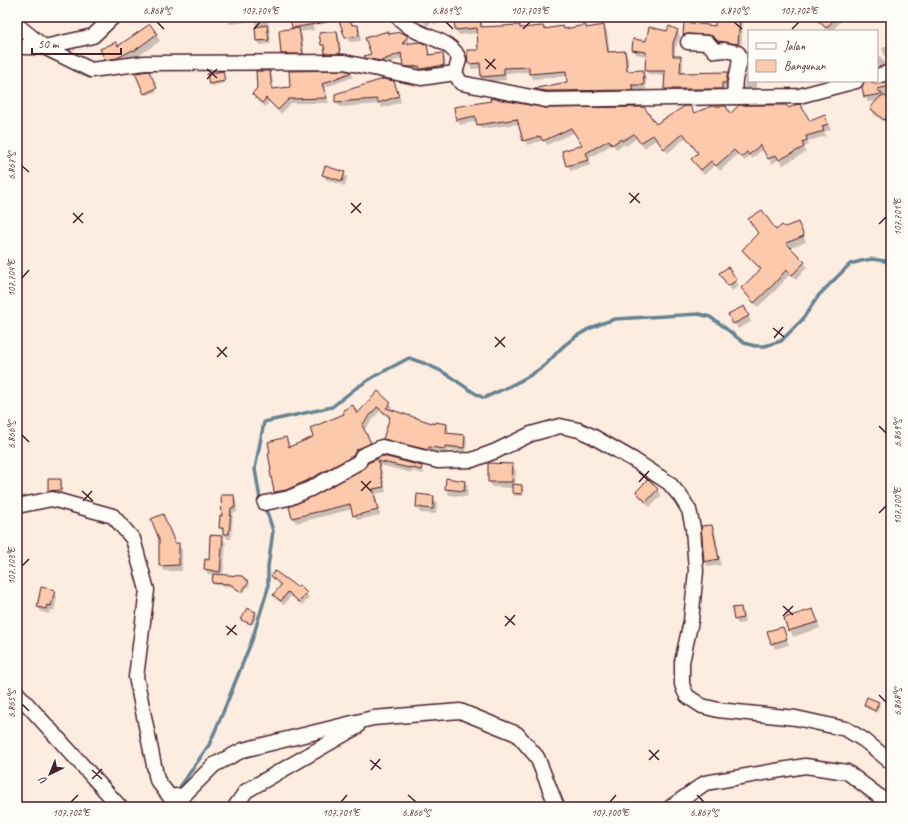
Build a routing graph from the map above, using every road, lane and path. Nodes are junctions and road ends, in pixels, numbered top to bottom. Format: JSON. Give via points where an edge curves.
{"nodes":[{"id":1,"x":113,"y":17,"type":"edge"},
{"id":2,"x":398,"y":17,"type":"edge"},
{"id":3,"x":17,"y":25,"type":"edge"},
{"id":4,"x":688,"y":42,"type":"dead end"},
{"id":5,"x":17,"y":47,"type":"edge"},
{"id":6,"x":44,"y":47,"type":"junction"},
{"id":7,"x":891,"y":72,"type":"edge"},
{"id":8,"x":455,"y":73,"type":"junction"},
{"id":9,"x":878,"y":76,"type":"edge"},
{"id":10,"x":852,"y":82,"type":"edge"},
{"id":11,"x":735,"y":97,"type":"junction"},
{"id":12,"x":265,"y":503,"type":"dead end"},
{"id":13,"x":17,"y":506,"type":"edge"},
{"id":14,"x":17,"y":693,"type":"edge"},
{"id":15,"x":373,"y":718,"type":"junction"},
{"id":16,"x":891,"y":762,"type":"edge"},
{"id":17,"x":891,"y":804,"type":"edge"},
{"id":18,"x":120,"y":807,"type":"edge"},
{"id":19,"x":235,"y":807,"type":"edge"},
{"id":20,"x":557,"y":807,"type":"edge"},
{"id":21,"x":671,"y":807,"type":"edge"}],
"edges":[{"from":1,"to":6,"type":"street","via":[[93,36]]},
{"from":2,"to":8,"type":"street","via":[[405,25],[456,51],[459,60]]},
{"from":3,"to":6,"type":"street"},
{"from":4,"to":11,"type":"street","via":[[708,43],[715,51],[738,52],[739,69],[735,81]]},
{"from":5,"to":6,"type":"street"},
{"from":6,"to":8,"type":"street","via":[[91,70],[145,63],[344,62],[421,78]]},
{"from":7,"to":9,"type":"street"},
{"from":8,"to":11,"type":"street","via":[[461,83],[546,100]]},
{"from":10,"to":11,"type":"street","via":[[799,96]]},
{"from":12,"to":16,"type":"street","via":[[310,490],[359,462],[362,456],[382,447],[438,461],[472,460],[541,431],[560,426],[579,430],[634,460],[669,483],[689,510],[696,571],[691,621],[682,662],[682,684],[687,696],[702,706],[718,710],[796,718],[846,729]]},
{"from":13,"to":15,"type":"street","via":[[52,499],[113,516],[133,539],[147,590],[136,677],[157,780],[170,797],[184,795],[214,765],[243,750]]},
{"from":14,"to":18,"type":"street"},
{"from":15,"to":19,"type":"street","via":[[246,790]]},
{"from":15,"to":20,"type":"street","via":[[460,711],[517,734],[537,757]]},
{"from":17,"to":21,"type":"street","via":[[847,772],[805,766],[705,783]]}]}
